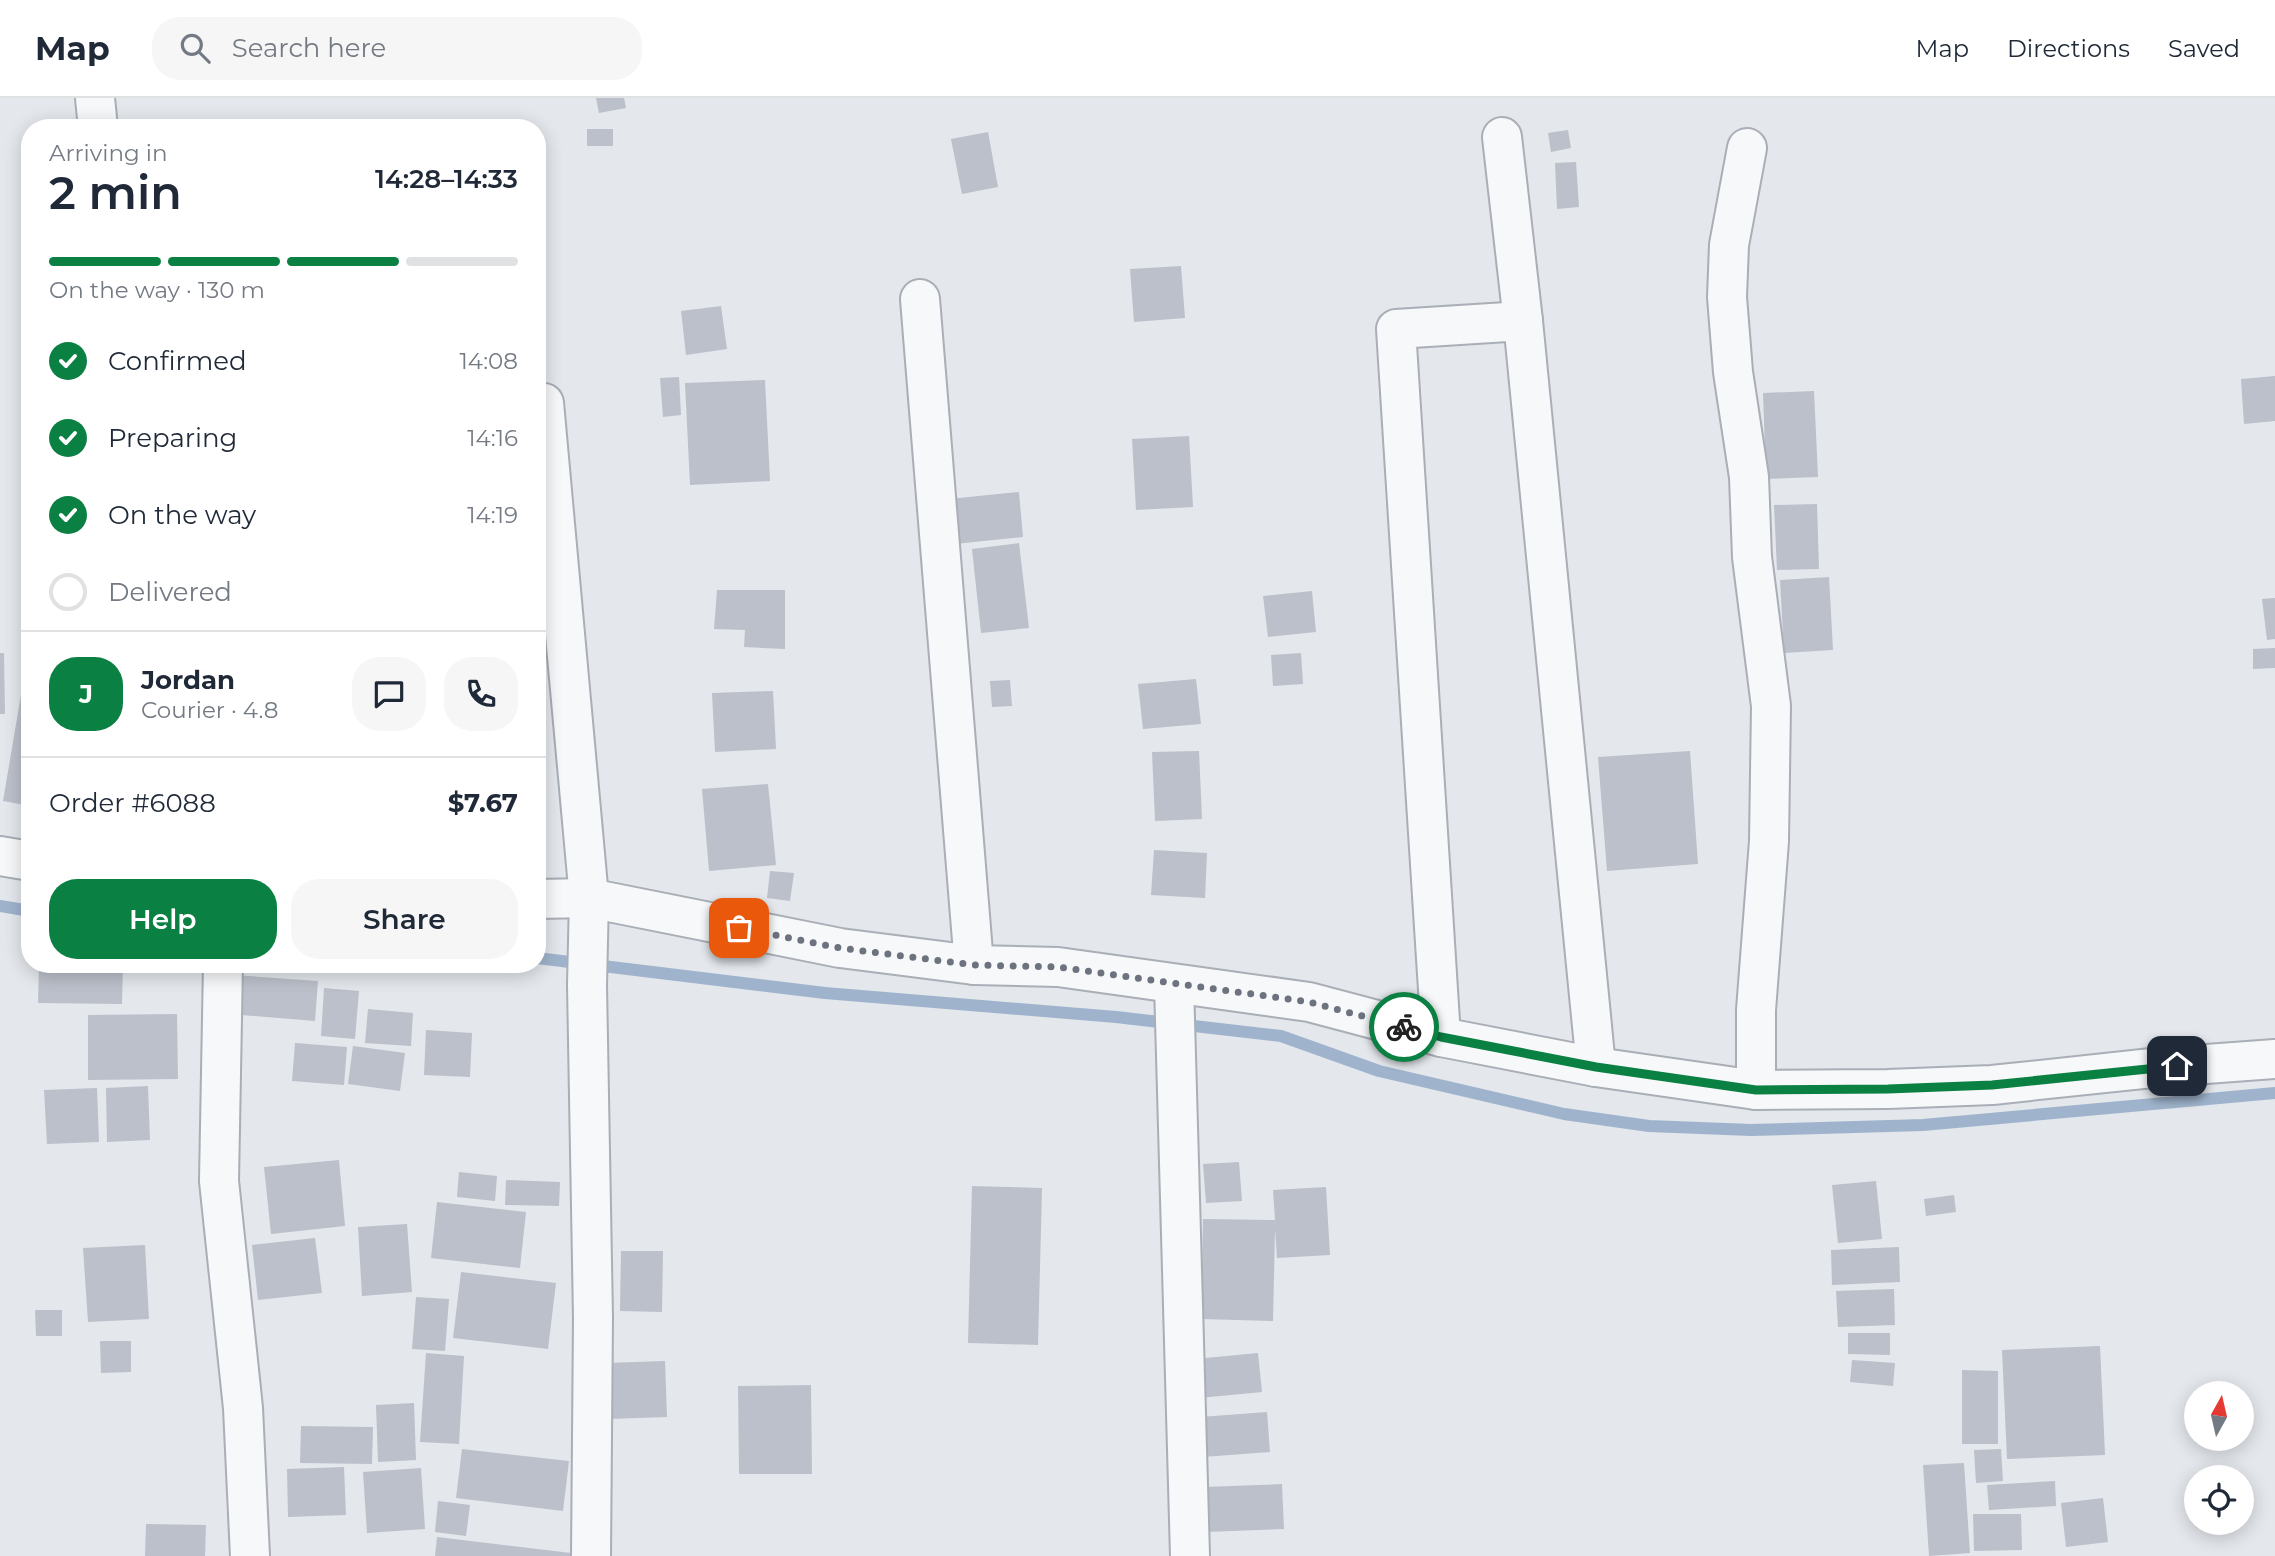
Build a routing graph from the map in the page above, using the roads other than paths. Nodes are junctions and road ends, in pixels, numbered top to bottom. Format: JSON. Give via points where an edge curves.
{"nodes":[{"id":1,"x":95,"y":98,"type":"edge"},
{"id":2,"x":97,"y":119,"type":"edge"},
{"id":3,"x":1502,"y":137,"type":"dead end"},
{"id":4,"x":1747,"y":148,"type":"dead end"},
{"id":5,"x":920,"y":299,"type":"dead end"},
{"id":6,"x":1523,"y":321,"type":"junction"},
{"id":7,"x":546,"y":426,"type":"edge"},
{"id":8,"x":0,"y":856,"type":"edge"},
{"id":9,"x":21,"y":860,"type":"edge"},
{"id":10,"x":546,"y":902,"type":"edge"},
{"id":11,"x":588,"y":915,"type":"junction"},
{"id":12,"x":974,"y":965,"type":"junction"},
{"id":13,"x":223,"y":973,"type":"edge"},
{"id":14,"x":1175,"y":993,"type":"junction"},
{"id":15,"x":1441,"y":1037,"type":"junction"},
{"id":16,"x":2275,"y":1059,"type":"edge"},
{"id":17,"x":1596,"y":1067,"type":"junction"},
{"id":18,"x":1756,"y":1090,"type":"junction"},
{"id":19,"x":250,"y":1556,"type":"edge"},
{"id":20,"x":591,"y":1556,"type":"edge"},
{"id":21,"x":1190,"y":1556,"type":"edge"}],
"edges":[{"from":1,"to":2,"type":"street"},
{"from":3,"to":6,"type":"street"},
{"from":4,"to":18,"type":"street","via":[[1729,245],[1727,297],[1771,706]]},
{"from":5,"to":12,"type":"street"},
{"from":6,"to":15,"type":"street","via":[[1396,330]]},
{"from":6,"to":17,"type":"street"},
{"from":7,"to":11,"type":"street"},
{"from":8,"to":9,"type":"street"},
{"from":10,"to":11,"type":"street"},
{"from":11,"to":12,"type":"street"},
{"from":11,"to":20,"type":"street"},
{"from":12,"to":14,"type":"street","via":[[1058,967]]},
{"from":13,"to":19,"type":"street","via":[[219,1181],[243,1408]]},
{"from":14,"to":15,"type":"street","via":[[1309,1002]]},
{"from":14,"to":21,"type":"street"},
{"from":15,"to":17,"type":"street"},
{"from":16,"to":18,"type":"street","via":[[1992,1085]]},
{"from":17,"to":18,"type":"street"}]}
